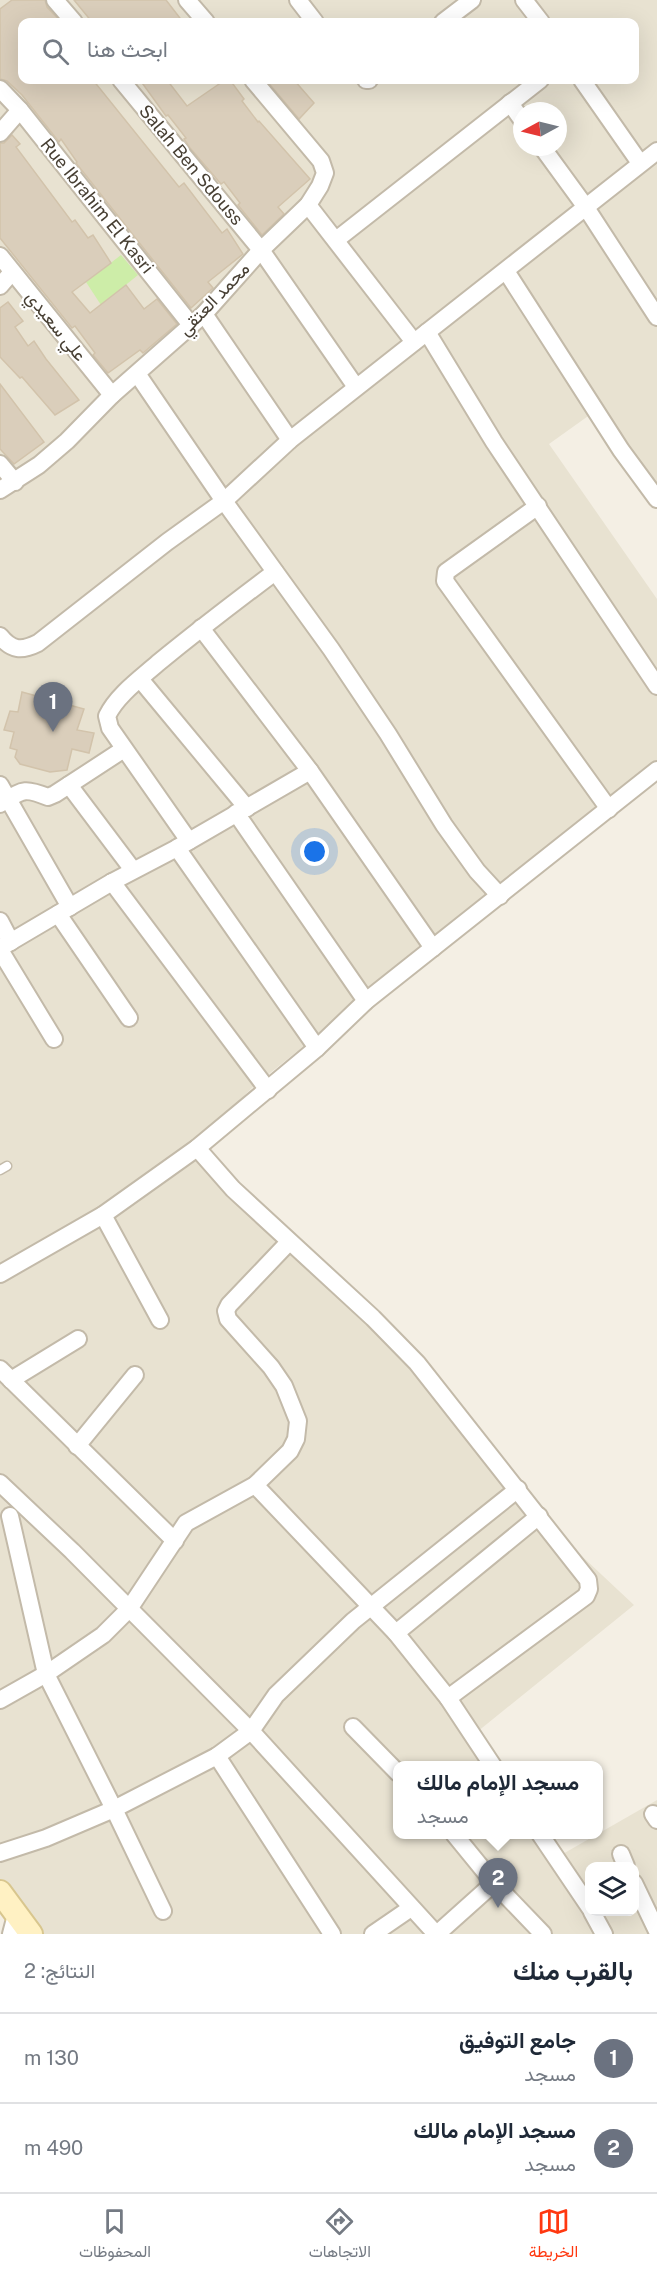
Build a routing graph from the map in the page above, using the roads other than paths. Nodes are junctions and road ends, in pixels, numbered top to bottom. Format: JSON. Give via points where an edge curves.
{"nodes":[{"id":1,"x":55,"y":0,"type":"edge"},
{"id":2,"x":187,"y":0,"type":"edge"},
{"id":3,"x":298,"y":0,"type":"edge"},
{"id":4,"x":472,"y":0,"type":"edge"},
{"id":5,"x":524,"y":0,"type":"edge"},
{"id":6,"x":71,"y":18,"type":"edge"},
{"id":7,"x":203,"y":18,"type":"edge"},
{"id":8,"x":312,"y":18,"type":"edge"},
{"id":9,"x":448,"y":18,"type":"edge"},
{"id":10,"x":538,"y":18,"type":"edge"},
{"id":11,"x":124,"y":84,"type":"edge"},
{"id":12,"x":256,"y":84,"type":"edge"},
{"id":13,"x":535,"y":84,"type":"edge"},
{"id":14,"x":585,"y":84,"type":"edge"},
{"id":15,"x":0,"y":89,"type":"edge"},
{"id":16,"x":510,"y":103,"type":"junction"},
{"id":17,"x":513,"y":107,"type":"edge"},
{"id":18,"x":20,"y":110,"type":"junction"},
{"id":19,"x":0,"y":133,"type":"edge"},
{"id":20,"x":657,"y":151,"type":"edge"},
{"id":21,"x":549,"y":156,"type":"edge"},
{"id":22,"x":640,"y":164,"type":"junction"},
{"id":23,"x":308,"y":205,"type":"junction"},
{"id":24,"x":585,"y":206,"type":"junction"},
{"id":25,"x":336,"y":240,"type":"junction"},
{"id":26,"x":261,"y":250,"type":"junction"},
{"id":27,"x":0,"y":256,"type":"edge"},
{"id":28,"x":506,"y":271,"type":"junction"},
{"id":29,"x":12,"y":272,"type":"junction"},
{"id":30,"x":0,"y":286,"type":"edge"},
{"id":31,"x":657,"y":317,"type":"edge"},
{"id":32,"x":197,"y":320,"type":"junction"},
{"id":33,"x":421,"y":337,"type":"junction"},
{"id":34,"x":138,"y":375,"type":"junction"},
{"id":35,"x":356,"y":387,"type":"junction"},
{"id":36,"x":112,"y":395,"type":"junction"},
{"id":37,"x":290,"y":440,"type":"junction"},
{"id":38,"x":0,"y":464,"type":"edge"},
{"id":39,"x":7,"y":486,"type":"edge"},
{"id":40,"x":657,"y":499,"type":"edge"},
{"id":41,"x":224,"y":501,"type":"junction"},
{"id":42,"x":538,"y":506,"type":"junction"},
{"id":43,"x":275,"y":572,"type":"junction"},
{"id":44,"x":201,"y":628,"type":"junction"},
{"id":45,"x":0,"y":636,"type":"edge"},
{"id":46,"x":140,"y":679,"type":"junction"},
{"id":47,"x":657,"y":686,"type":"edge"},
{"id":48,"x":124,"y":749,"type":"junction"},
{"id":49,"x":657,"y":770,"type":"edge"},
{"id":50,"x":310,"y":771,"type":"junction"},
{"id":51,"x":69,"y":785,"type":"junction"},
{"id":52,"x":3,"y":795,"type":"edge"},
{"id":53,"x":609,"y":809,"type":"junction"},
{"id":54,"x":241,"y":811,"type":"junction"},
{"id":55,"x":183,"y":844,"type":"junction"},
{"id":56,"x":133,"y":870,"type":"junction"},
{"id":57,"x":112,"y":882,"type":"junction"},
{"id":58,"x":500,"y":896,"type":"junction"},
{"id":59,"x":64,"y":910,"type":"junction"},
{"id":60,"x":0,"y":921,"type":"edge"},
{"id":61,"x":4,"y":946,"type":"edge"},
{"id":62,"x":433,"y":948,"type":"junction"},
{"id":63,"x":366,"y":1001,"type":"junction"},
{"id":64,"x":129,"y":1018,"type":"dead end"},
{"id":65,"x":54,"y":1039,"type":"dead end"},
{"id":66,"x":317,"y":1048,"type":"junction"},
{"id":67,"x":268,"y":1090,"type":"junction"},
{"id":68,"x":197,"y":1148,"type":"junction"},
{"id":69,"x":103,"y":1215,"type":"junction"},
{"id":70,"x":289,"y":1242,"type":"junction"},
{"id":71,"x":0,"y":1274,"type":"edge"},
{"id":72,"x":160,"y":1320,"type":"dead end"},
{"id":73,"x":78,"y":1339,"type":"dead end"},
{"id":74,"x":5,"y":1374,"type":"edge"},
{"id":75,"x":135,"y":1375,"type":"dead end"},
{"id":76,"x":77,"y":1446,"type":"junction"},
{"id":77,"x":0,"y":1483,"type":"edge"},
{"id":78,"x":255,"y":1485,"type":"junction"},
{"id":79,"x":518,"y":1490,"type":"junction"},
{"id":80,"x":30,"y":1510,"type":"junction"},
{"id":81,"x":539,"y":1516,"type":"junction"},
{"id":82,"x":5,"y":1517,"type":"edge"},
{"id":83,"x":175,"y":1541,"type":"junction"},
{"id":84,"x":370,"y":1606,"type":"junction"},
{"id":85,"x":129,"y":1609,"type":"junction"},
{"id":86,"x":396,"y":1633,"type":"junction"},
{"id":87,"x":46,"y":1674,"type":"junction"},
{"id":88,"x":448,"y":1698,"type":"junction"},
{"id":89,"x":0,"y":1700,"type":"edge"},
{"id":90,"x":353,"y":1727,"type":"dead end"},
{"id":91,"x":251,"y":1731,"type":"junction"},
{"id":92,"x":217,"y":1756,"type":"junction"},
{"id":93,"x":490,"y":1761,"type":"edge"},
{"id":94,"x":393,"y":1768,"type":"edge"},
{"id":95,"x":114,"y":1809,"type":"junction"},
{"id":96,"x":458,"y":1839,"type":"edge"},
{"id":97,"x":543,"y":1839,"type":"edge"},
{"id":98,"x":0,"y":1853,"type":"edge"},
{"id":99,"x":494,"y":1883,"type":"junction"},
{"id":100,"x":0,"y":1892,"type":"edge"},
{"id":101,"x":639,"y":1893,"type":"edge"},
{"id":102,"x":585,"y":1901,"type":"edge"},
{"id":103,"x":411,"y":1908,"type":"junction"},
{"id":104,"x":163,"y":1911,"type":"dead end"},
{"id":105,"x":594,"y":1916,"type":"edge"},
{"id":106,"x":13,"y":1924,"type":"edge"},
{"id":107,"x":657,"y":1931,"type":"edge"},
{"id":108,"x":31,"y":1934,"type":"edge"},
{"id":109,"x":332,"y":1934,"type":"edge"},
{"id":110,"x":373,"y":1934,"type":"edge"},
{"id":111,"x":436,"y":1934,"type":"edge"},
{"id":112,"x":543,"y":1934,"type":"edge"},
{"id":113,"x":604,"y":1934,"type":"edge"}],
"edges":[{"from":1,"to":6,"type":"street"},
{"from":2,"to":7,"type":"street"},
{"from":3,"to":8,"type":"street"},
{"from":4,"to":9,"type":"street"},
{"from":5,"to":10,"type":"street"},
{"from":11,"to":26,"type":"street","name":"Salah Ben Sdouss"},
{"from":12,"to":23,"type":"street","name":"محمد العتقي","via":[[321,161],[325,173]]},
{"from":13,"to":16,"type":"street"},
{"from":14,"to":22,"type":"street"},
{"from":15,"to":18,"type":"street","name":"Rue Ibrahim El Kasri"},
{"from":16,"to":17,"type":"street"},
{"from":16,"to":25,"type":"street"},
{"from":18,"to":19,"type":"street"},
{"from":18,"to":32,"type":"street","name":"Rue Ibrahim El Kasri"},
{"from":20,"to":22,"type":"street"},
{"from":21,"to":24,"type":"street"},
{"from":22,"to":24,"type":"street"},
{"from":23,"to":25,"type":"street"},
{"from":23,"to":26,"type":"street","name":"محمد العتقي"},
{"from":24,"to":28,"type":"street"},
{"from":24,"to":31,"type":"street"},
{"from":25,"to":33,"type":"street"},
{"from":26,"to":32,"type":"street","name":"محمد العتقي"},
{"from":26,"to":35,"type":"street","name":"Salah Ben Sdouss"},
{"from":27,"to":29,"type":"street","name":"علي سعيدي"},
{"from":28,"to":33,"type":"street"},
{"from":28,"to":40,"type":"street"},
{"from":29,"to":30,"type":"street"},
{"from":29,"to":36,"type":"street","name":"علي سعيدي"},
{"from":32,"to":34,"type":"street","name":"محمد العتقي"},
{"from":32,"to":37,"type":"street","name":"Rue Ibrahim El Kasri"},
{"from":33,"to":35,"type":"street"},
{"from":33,"to":42,"type":"street"},
{"from":34,"to":36,"type":"street","name":"محمد العتقي"},
{"from":34,"to":41,"type":"street"},
{"from":35,"to":37,"type":"street"},
{"from":36,"to":39,"type":"street","name":"محمد العتقي","via":[[67,441]]},
{"from":37,"to":41,"type":"street"},
{"from":38,"to":39,"type":"street"},
{"from":41,"to":43,"type":"street"},
{"from":41,"to":45,"type":"street","via":[[38,643],[18,649]]},
{"from":42,"to":47,"type":"street"},
{"from":42,"to":53,"type":"street","via":[[446,572],[445,581]]},
{"from":43,"to":44,"type":"street"},
{"from":43,"to":58,"type":"street","via":[[350,677],[444,825]]},
{"from":44,"to":46,"type":"street"},
{"from":44,"to":50,"type":"street"},
{"from":46,"to":48,"type":"street","via":[[107,716]]},
{"from":46,"to":54,"type":"street"},
{"from":48,"to":51,"type":"street"},
{"from":48,"to":55,"type":"street"},
{"from":49,"to":53,"type":"street"},
{"from":50,"to":54,"type":"street"},
{"from":50,"to":62,"type":"street"},
{"from":51,"to":52,"type":"street","via":[[52,796],[28,790]]},
{"from":51,"to":56,"type":"street"},
{"from":52,"to":59,"type":"street"},
{"from":53,"to":58,"type":"street"},
{"from":54,"to":55,"type":"street"},
{"from":54,"to":63,"type":"street"},
{"from":55,"to":56,"type":"street"},
{"from":55,"to":66,"type":"street"},
{"from":56,"to":57,"type":"street"},
{"from":57,"to":59,"type":"street"},
{"from":57,"to":67,"type":"street"},
{"from":58,"to":62,"type":"street"},
{"from":59,"to":61,"type":"street"},
{"from":59,"to":64,"type":"street"},
{"from":60,"to":61,"type":"street"},
{"from":61,"to":65,"type":"street"},
{"from":62,"to":63,"type":"street"},
{"from":63,"to":66,"type":"street"},
{"from":66,"to":67,"type":"street"},
{"from":67,"to":68,"type":"street"},
{"from":68,"to":69,"type":"street"},
{"from":68,"to":70,"type":"street"},
{"from":69,"to":71,"type":"street"},
{"from":69,"to":72,"type":"street"},
{"from":70,"to":78,"type":"street","via":[[226,1311],[228,1319],[272,1367],[298,1421],[290,1451]]},
{"from":70,"to":79,"type":"street","via":[[417,1363]]},
{"from":73,"to":74,"type":"street"},
{"from":74,"to":76,"type":"street"},
{"from":75,"to":76,"type":"street"},
{"from":76,"to":83,"type":"street"},
{"from":77,"to":80,"type":"street"},
{"from":78,"to":83,"type":"street","via":[[186,1523]]},
{"from":78,"to":84,"type":"street"},
{"from":79,"to":81,"type":"street"},
{"from":79,"to":84,"type":"street"},
{"from":80,"to":82,"type":"street"},
{"from":80,"to":85,"type":"street"},
{"from":81,"to":86,"type":"street"},
{"from":81,"to":88,"type":"street","via":[[588,1580],[586,1596]]},
{"from":82,"to":87,"type":"street"},
{"from":83,"to":85,"type":"street"},
{"from":84,"to":86,"type":"street"},
{"from":84,"to":91,"type":"street","via":[[276,1695]]},
{"from":85,"to":87,"type":"street","via":[[103,1635]]},
{"from":85,"to":91,"type":"street"},
{"from":86,"to":88,"type":"street"},
{"from":87,"to":89,"type":"street"},
{"from":87,"to":95,"type":"street"},
{"from":88,"to":93,"type":"street"},
{"from":90,"to":94,"type":"street"},
{"from":91,"to":92,"type":"street"},
{"from":91,"to":103,"type":"street"},
{"from":92,"to":95,"type":"street"},
{"from":92,"to":109,"type":"street"},
{"from":95,"to":98,"type":"street"},
{"from":95,"to":104,"type":"street"},
{"from":96,"to":99,"type":"street"},
{"from":97,"to":102,"type":"street"},
{"from":99,"to":111,"type":"street"},
{"from":99,"to":112,"type":"street"},
{"from":100,"to":106,"type":"street"},
{"from":101,"to":107,"type":"street"},
{"from":103,"to":110,"type":"street"},
{"from":103,"to":111,"type":"street"},
{"from":105,"to":113,"type":"street"},
{"from":106,"to":108,"type":"street"}]}
